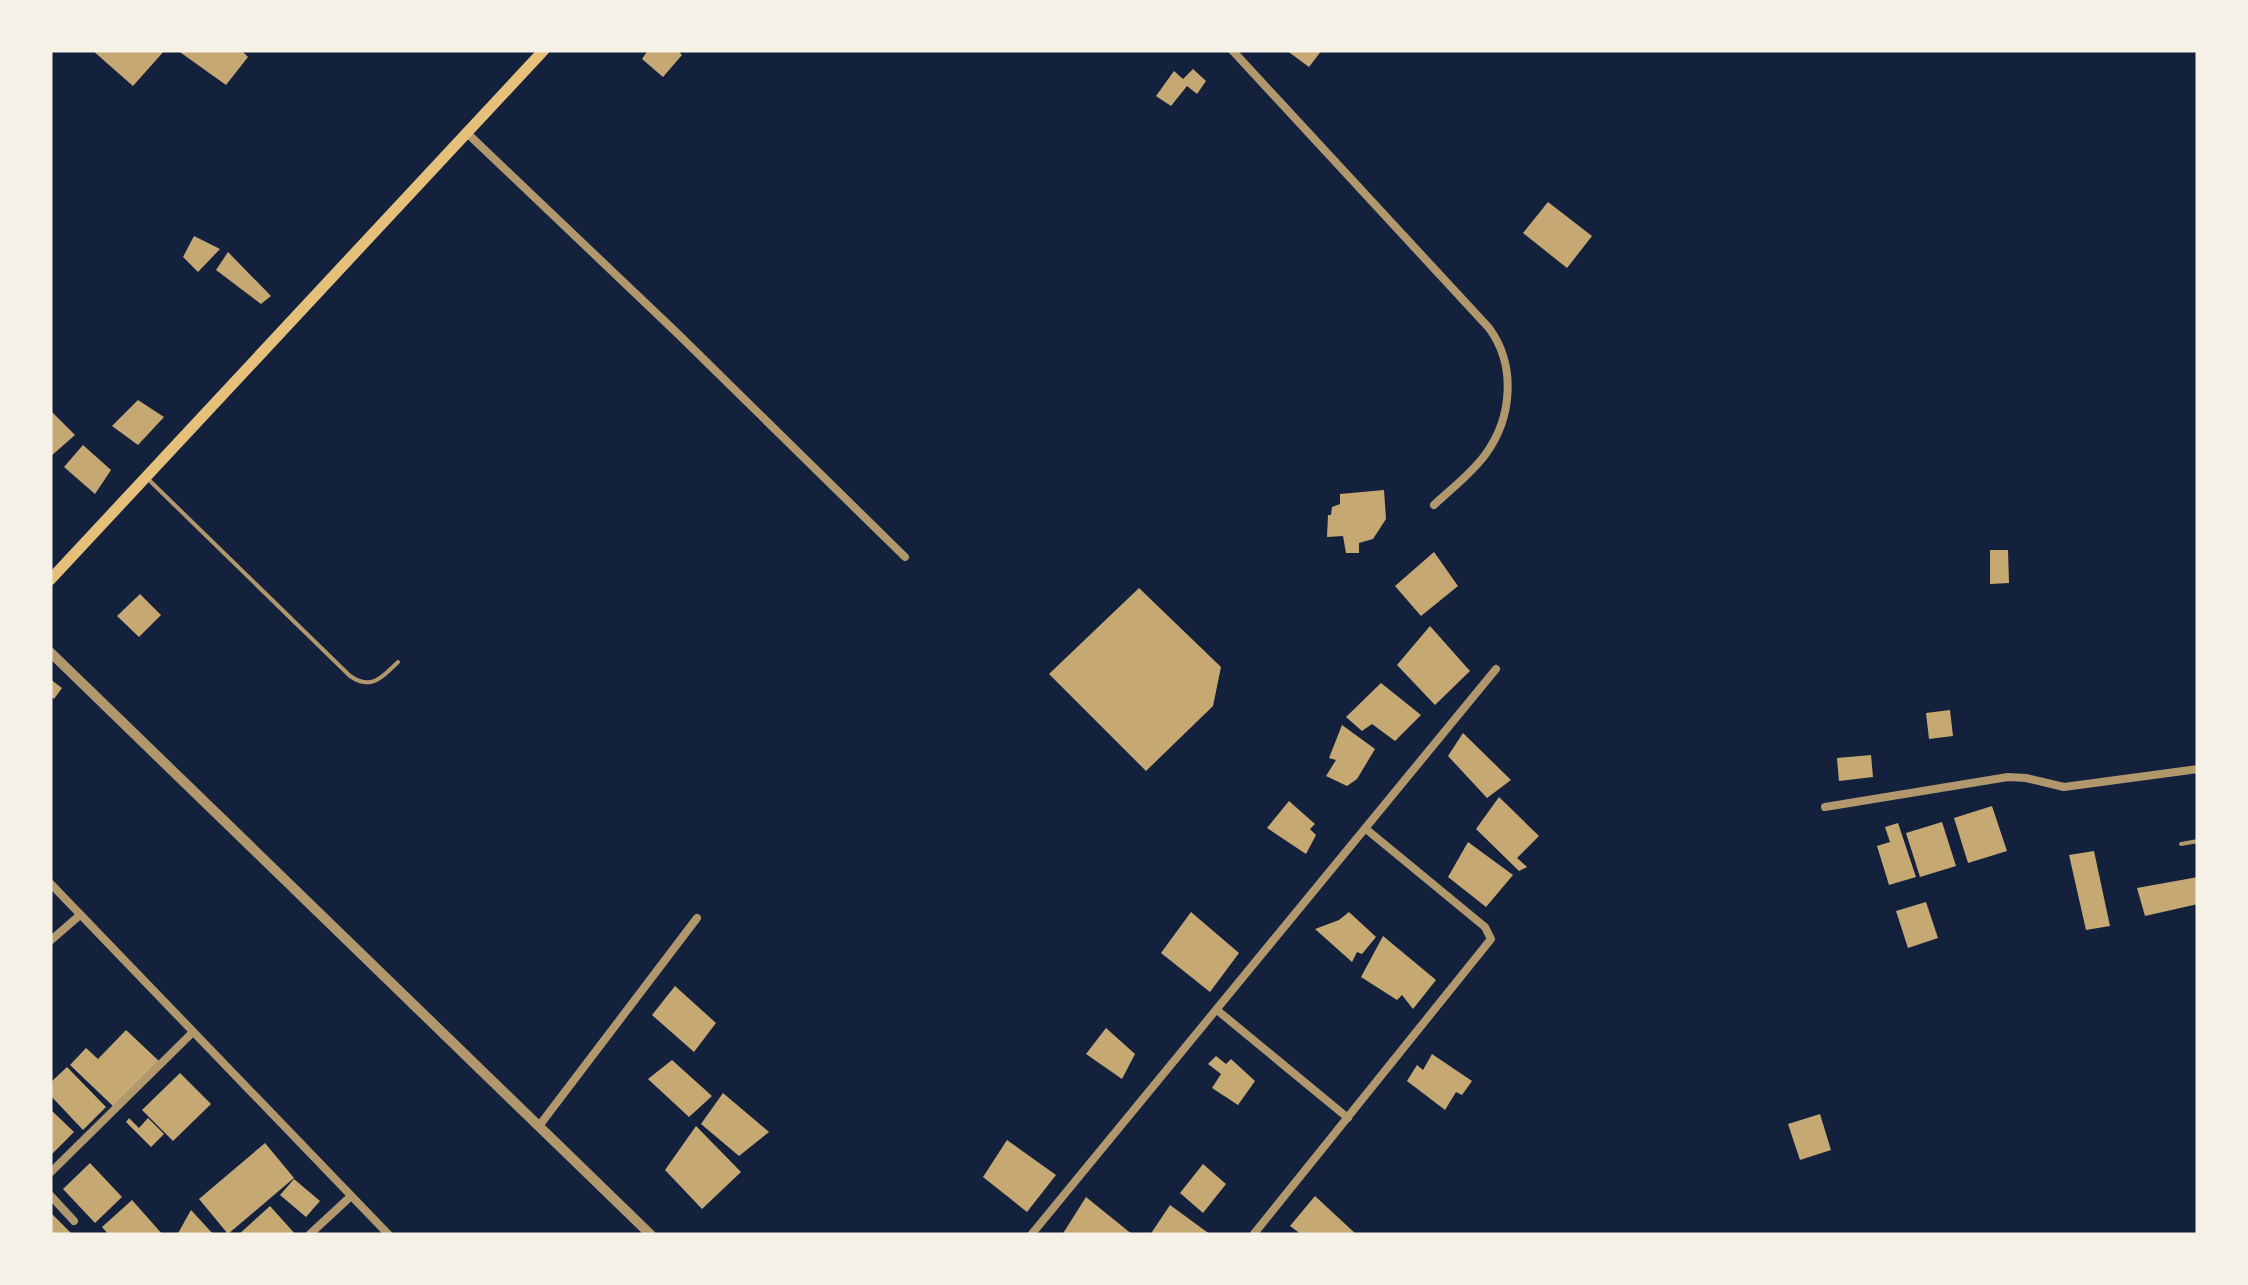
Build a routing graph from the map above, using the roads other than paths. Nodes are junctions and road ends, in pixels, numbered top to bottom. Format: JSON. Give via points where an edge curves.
{"nodes":[{"id":1,"x":544,"y":50,"type":"edge"},
{"id":2,"x":1233,"y":51,"type":"edge"},
{"id":3,"x":466,"y":132,"type":"junction"},
{"id":4,"x":146,"y":477,"type":"junction"},
{"id":5,"x":1434,"y":505,"type":"dead end"},
{"id":6,"x":905,"y":557,"type":"dead end"},
{"id":7,"x":50,"y":580,"type":"edge"},
{"id":8,"x":50,"y":652,"type":"edge"},
{"id":9,"x":398,"y":662,"type":"dead end"},
{"id":10,"x":1496,"y":669,"type":"dead end"},
{"id":11,"x":2198,"y":769,"type":"edge"},
{"id":12,"x":1825,"y":808,"type":"dead end"},
{"id":13,"x":1366,"y":829,"type":"junction"},
{"id":14,"x":2198,"y":840,"type":"edge"},
{"id":15,"x":2181,"y":844,"type":"dead end"},
{"id":16,"x":50,"y":883,"type":"edge"},
{"id":17,"x":80,"y":914,"type":"junction"},
{"id":18,"x":696,"y":918,"type":"dead end"},
{"id":19,"x":50,"y":941,"type":"edge"},
{"id":20,"x":1217,"y":1010,"type":"junction"},
{"id":21,"x":192,"y":1032,"type":"junction"},
{"id":22,"x":1348,"y":1118,"type":"junction"},
{"id":23,"x":539,"y":1126,"type":"junction"},
{"id":24,"x":50,"y":1173,"type":"edge"},
{"id":25,"x":50,"y":1195,"type":"edge"},
{"id":26,"x":350,"y":1196,"type":"junction"},
{"id":27,"x":74,"y":1221,"type":"dead end"},
{"id":28,"x":308,"y":1235,"type":"edge"},
{"id":29,"x":390,"y":1235,"type":"edge"},
{"id":30,"x":651,"y":1235,"type":"edge"},
{"id":31,"x":1032,"y":1235,"type":"edge"},
{"id":32,"x":1253,"y":1235,"type":"edge"}],
"edges":[{"from":1,"to":3,"type":"main road"},
{"from":2,"to":5,"type":"street","via":[[1503,350],[1508,392],[1497,433],[1483,458]]},
{"from":3,"to":4,"type":"main road"},
{"from":3,"to":6,"type":"street"},
{"from":4,"to":7,"type":"main road"},
{"from":4,"to":9,"type":"lane","via":[[350,676],[372,684]]},
{"from":8,"to":23,"type":"street"},
{"from":10,"to":13,"type":"street"},
{"from":11,"to":12,"type":"street","via":[[2064,787],[2008,777]]},
{"from":13,"to":20,"type":"street"},
{"from":13,"to":22,"type":"street","via":[[1486,927],[1491,939]]},
{"from":14,"to":15,"type":"lane"},
{"from":16,"to":17,"type":"street"},
{"from":17,"to":19,"type":"street"},
{"from":17,"to":21,"type":"street"},
{"from":18,"to":23,"type":"street"},
{"from":20,"to":22,"type":"street"},
{"from":20,"to":31,"type":"street"},
{"from":21,"to":24,"type":"street"},
{"from":21,"to":26,"type":"street"},
{"from":22,"to":32,"type":"street"},
{"from":23,"to":30,"type":"street"},
{"from":25,"to":27,"type":"street"},
{"from":26,"to":28,"type":"street"},
{"from":26,"to":29,"type":"street"}]}
